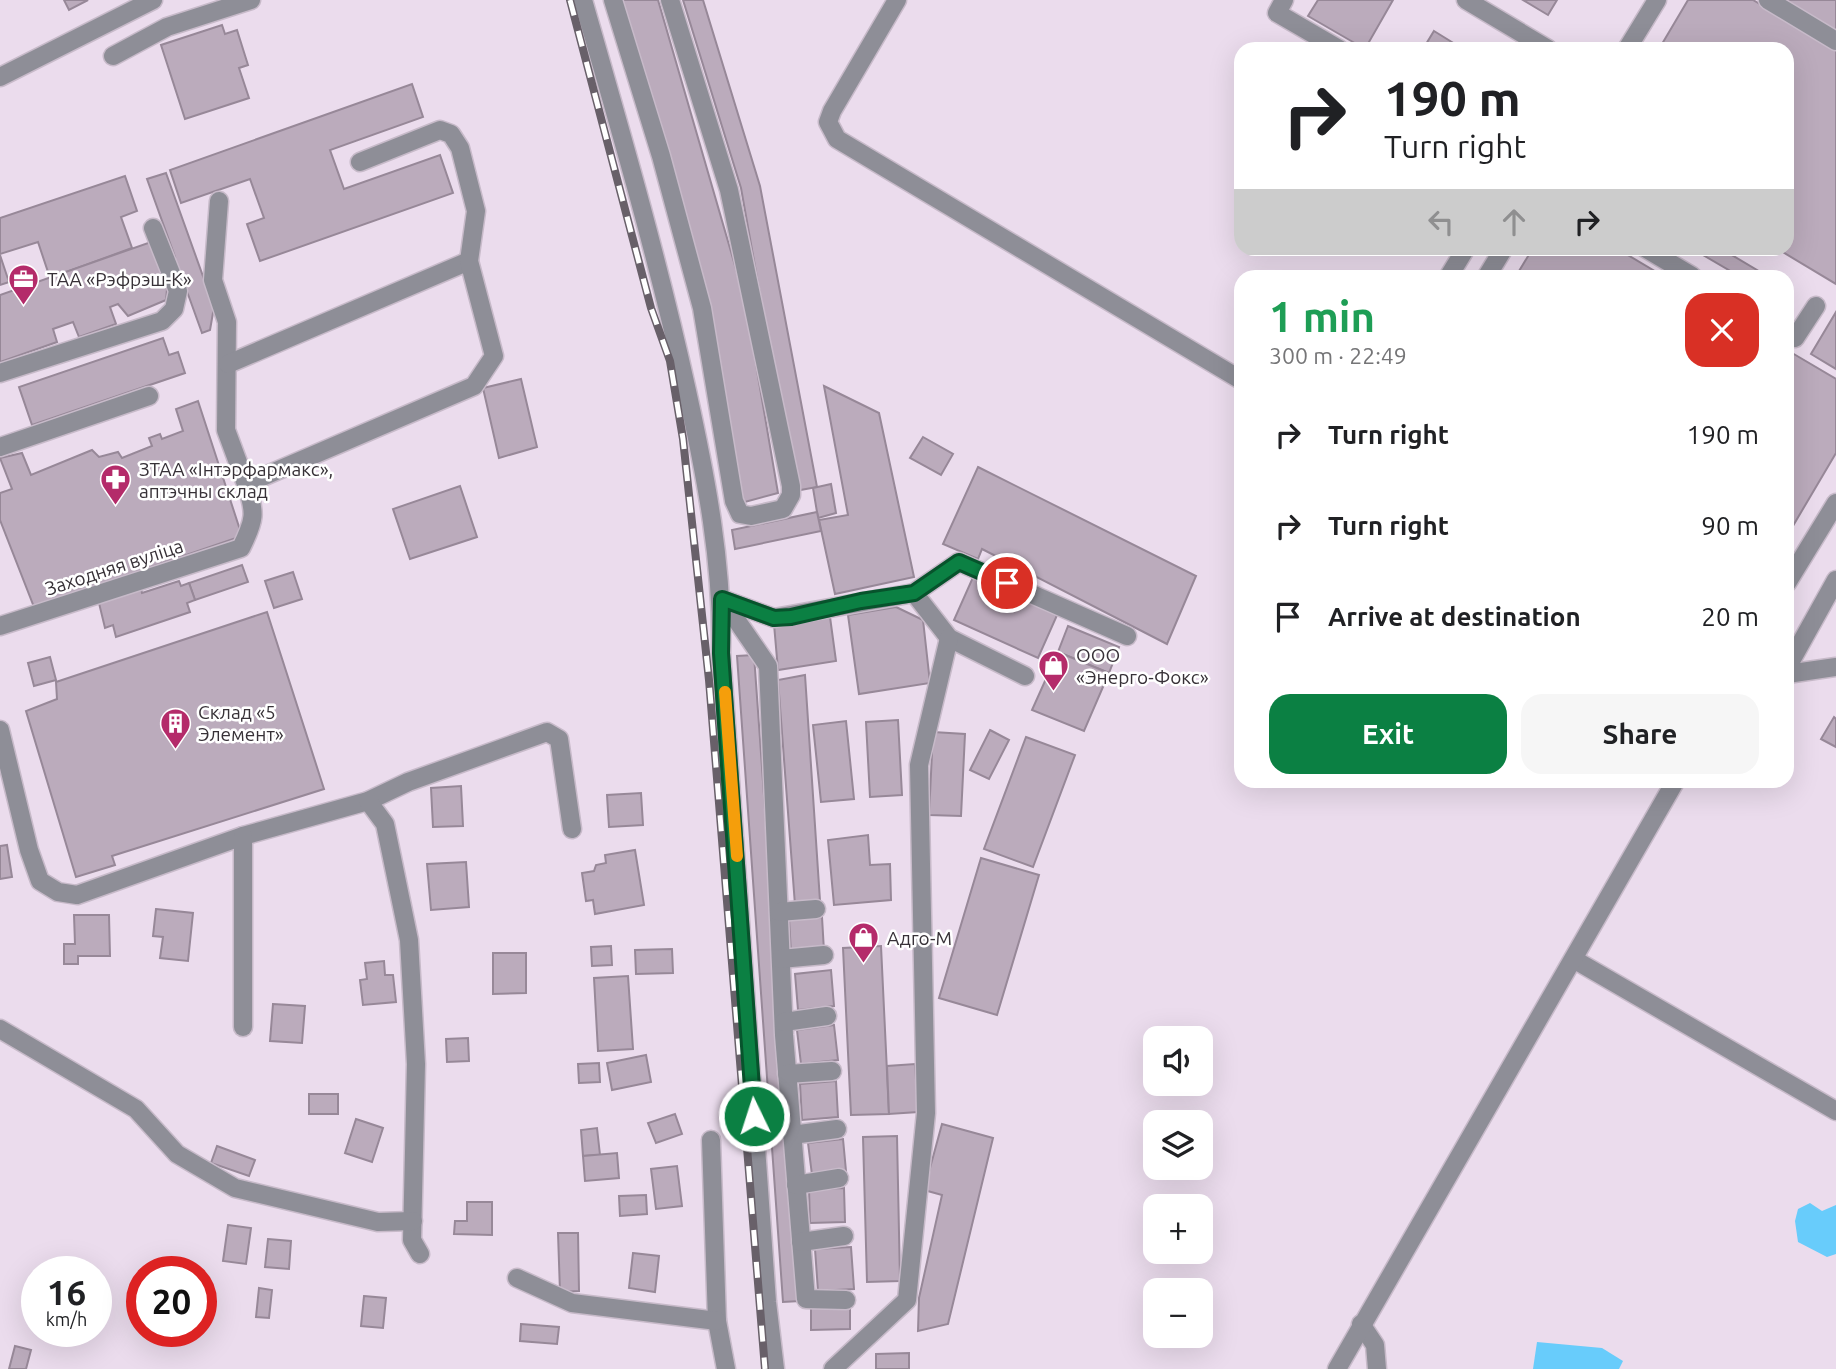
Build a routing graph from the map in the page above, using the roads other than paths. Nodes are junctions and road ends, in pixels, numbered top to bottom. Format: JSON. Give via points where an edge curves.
{"nodes":[{"id":1,"x":153,"y":0,"type":"edge"},
{"id":2,"x":251,"y":0,"type":"edge"},
{"id":3,"x":583,"y":0,"type":"edge"},
{"id":4,"x":613,"y":0,"type":"edge"},
{"id":5,"x":670,"y":0,"type":"edge"},
{"id":6,"x":897,"y":0,"type":"edge"},
{"id":7,"x":1284,"y":0,"type":"edge"},
{"id":8,"x":1466,"y":0,"type":"edge"},
{"id":9,"x":1657,"y":0,"type":"edge"},
{"id":10,"x":1768,"y":0,"type":"edge"},
{"id":11,"x":1836,"y":41,"type":"edge"},
{"id":12,"x":1327,"y":42,"type":"edge"},
{"id":13,"x":1536,"y":42,"type":"edge"},
{"id":14,"x":1631,"y":42,"type":"edge"},
{"id":15,"x":113,"y":56,"type":"dead end"},
{"id":16,"x":0,"y":77,"type":"edge"},
{"id":17,"x":360,"y":162,"type":"dead end"},
{"id":18,"x":219,"y":201,"type":"dead end"},
{"id":19,"x":153,"y":228,"type":"dead end"},
{"id":20,"x":1658,"y":256,"type":"edge"},
{"id":21,"x":470,"y":261,"type":"junction"},
{"id":22,"x":1682,"y":270,"type":"edge"},
{"id":23,"x":1816,"y":306,"type":"dead end"},
{"id":24,"x":1794,"y":337,"type":"edge"},
{"id":25,"x":228,"y":364,"type":"junction"},
{"id":26,"x":0,"y":373,"type":"edge"},
{"id":27,"x":1234,"y":376,"type":"edge"},
{"id":28,"x":149,"y":396,"type":"dead end"},
{"id":29,"x":0,"y":447,"type":"edge"},
{"id":30,"x":246,"y":484,"type":"junction"},
{"id":31,"x":1836,"y":503,"type":"edge"},
{"id":32,"x":1794,"y":572,"type":"edge"},
{"id":33,"x":1836,"y":579,"type":"edge"},
{"id":34,"x":914,"y":593,"type":"junction"},
{"id":35,"x":722,"y":599,"type":"junction"},
{"id":36,"x":0,"y":626,"type":"edge"},
{"id":37,"x":1127,"y":636,"type":"dead end"},
{"id":38,"x":949,"y":638,"type":"junction"},
{"id":39,"x":1794,"y":655,"type":"edge"},
{"id":40,"x":1836,"y":667,"type":"edge"},
{"id":41,"x":1794,"y":673,"type":"edge"},
{"id":42,"x":1025,"y":676,"type":"dead end"},
{"id":43,"x":0,"y":730,"type":"edge"},
{"id":44,"x":1672,"y":788,"type":"edge"},
{"id":45,"x":368,"y":801,"type":"junction"},
{"id":46,"x":572,"y":829,"type":"dead end"},
{"id":47,"x":243,"y":836,"type":"junction"},
{"id":48,"x":816,"y":909,"type":"dead end"},
{"id":49,"x":779,"y":912,"type":"junction"},
{"id":50,"x":824,"y":956,"type":"dead end"},
{"id":51,"x":781,"y":959,"type":"junction"},
{"id":52,"x":1575,"y":960,"type":"junction"},
{"id":53,"x":827,"y":1016,"type":"dead end"},
{"id":54,"x":784,"y":1021,"type":"junction"},
{"id":55,"x":243,"y":1027,"type":"dead end"},
{"id":56,"x":0,"y":1029,"type":"edge"},
{"id":57,"x":832,"y":1071,"type":"dead end"},
{"id":58,"x":788,"y":1074,"type":"junction"},
{"id":59,"x":1836,"y":1111,"type":"edge"},
{"id":60,"x":837,"y":1129,"type":"dead end"},
{"id":61,"x":792,"y":1135,"type":"junction"},
{"id":62,"x":712,"y":1140,"type":"dead end"},
{"id":63,"x":839,"y":1178,"type":"dead end"},
{"id":64,"x":796,"y":1185,"type":"junction"},
{"id":65,"x":413,"y":1221,"type":"junction"},
{"id":66,"x":844,"y":1236,"type":"dead end"},
{"id":67,"x":801,"y":1242,"type":"junction"},
{"id":68,"x":420,"y":1254,"type":"dead end"},
{"id":69,"x":517,"y":1278,"type":"dead end"},
{"id":70,"x":846,"y":1300,"type":"dead end"},
{"id":71,"x":717,"y":1321,"type":"junction"},
{"id":72,"x":1361,"y":1324,"type":"junction"},
{"id":73,"x":726,"y":1369,"type":"edge"},
{"id":74,"x":775,"y":1369,"type":"edge"},
{"id":75,"x":833,"y":1369,"type":"edge"},
{"id":76,"x":1338,"y":1369,"type":"edge"},
{"id":77,"x":1377,"y":1369,"type":"edge"}],
"edges":[{"from":1,"to":16,"type":"street"},
{"from":2,"to":15,"type":"street","via":[[167,27]]},
{"from":3,"to":35,"type":"street","via":[[673,330],[706,491]]},
{"from":4,"to":5,"type":"street","via":[[702,308],[734,501],[740,514],[751,516],[783,509],[791,485],[729,190]]},
{"from":6,"to":27,"type":"street","via":[[832,111],[828,122],[837,139]]},
{"from":7,"to":12,"type":"street","via":[[1277,12]]},
{"from":8,"to":13,"type":"street"},
{"from":9,"to":14,"type":"street"},
{"from":10,"to":11,"type":"street"},
{"from":17,"to":21,"type":"street","via":[[440,130],[451,134],[460,148],[476,211]]},
{"from":18,"to":25,"type":"street","via":[[213,280],[227,322]]},
{"from":19,"to":26,"type":"street","via":[[178,291],[174,309],[162,321]]},
{"from":20,"to":22,"type":"street"},
{"from":21,"to":25,"type":"street"},
{"from":21,"to":30,"type":"street","via":[[495,356],[474,386]]},
{"from":23,"to":24,"type":"street"},
{"from":25,"to":30,"type":"street","via":[[226,430]]},
{"from":28,"to":29,"type":"street"},
{"from":30,"to":36,"type":"street","name":"Заходняя вуліца","via":[[255,509],[241,548]]},
{"from":31,"to":32,"type":"street"},
{"from":33,"to":39,"type":"street"},
{"from":34,"to":35,"type":"street","via":[[774,618]]},
{"from":34,"to":37,"type":"street","via":[[959,562]]},
{"from":34,"to":38,"type":"street"},
{"from":35,"to":49,"type":"street","via":[[768,666]]},
{"from":35,"to":74,"type":"street","via":[[721,653]]},
{"from":38,"to":42,"type":"street"},
{"from":38,"to":75,"type":"street","via":[[919,765],[926,1113],[907,1300]]},
{"from":40,"to":41,"type":"street"},
{"from":43,"to":47,"type":"street","via":[[40,881],[58,892],[77,895]]},
{"from":44,"to":52,"type":"street"},
{"from":45,"to":46,"type":"street","via":[[547,732],[559,738]]},
{"from":45,"to":47,"type":"street"},
{"from":45,"to":65,"type":"street","via":[[385,824],[409,940],[416,1064]]},
{"from":47,"to":55,"type":"street"},
{"from":48,"to":49,"type":"street"},
{"from":49,"to":51,"type":"street"},
{"from":50,"to":51,"type":"street"},
{"from":51,"to":54,"type":"street"},
{"from":52,"to":59,"type":"street"},
{"from":52,"to":72,"type":"street"},
{"from":53,"to":54,"type":"street"},
{"from":54,"to":58,"type":"street"},
{"from":56,"to":65,"type":"street","via":[[136,1109],[177,1154],[235,1188],[378,1222]]},
{"from":57,"to":58,"type":"street"},
{"from":58,"to":61,"type":"street"},
{"from":60,"to":61,"type":"street"},
{"from":61,"to":64,"type":"street"},
{"from":62,"to":71,"type":"street"},
{"from":63,"to":64,"type":"street"},
{"from":64,"to":67,"type":"street"},
{"from":65,"to":68,"type":"street","via":[[412,1240]]},
{"from":66,"to":67,"type":"street"},
{"from":67,"to":70,"type":"street","via":[[806,1299]]},
{"from":69,"to":71,"type":"street","via":[[572,1303]]},
{"from":71,"to":73,"type":"street"},
{"from":72,"to":76,"type":"street"},
{"from":72,"to":77,"type":"street","via":[[1374,1345]]}]}
